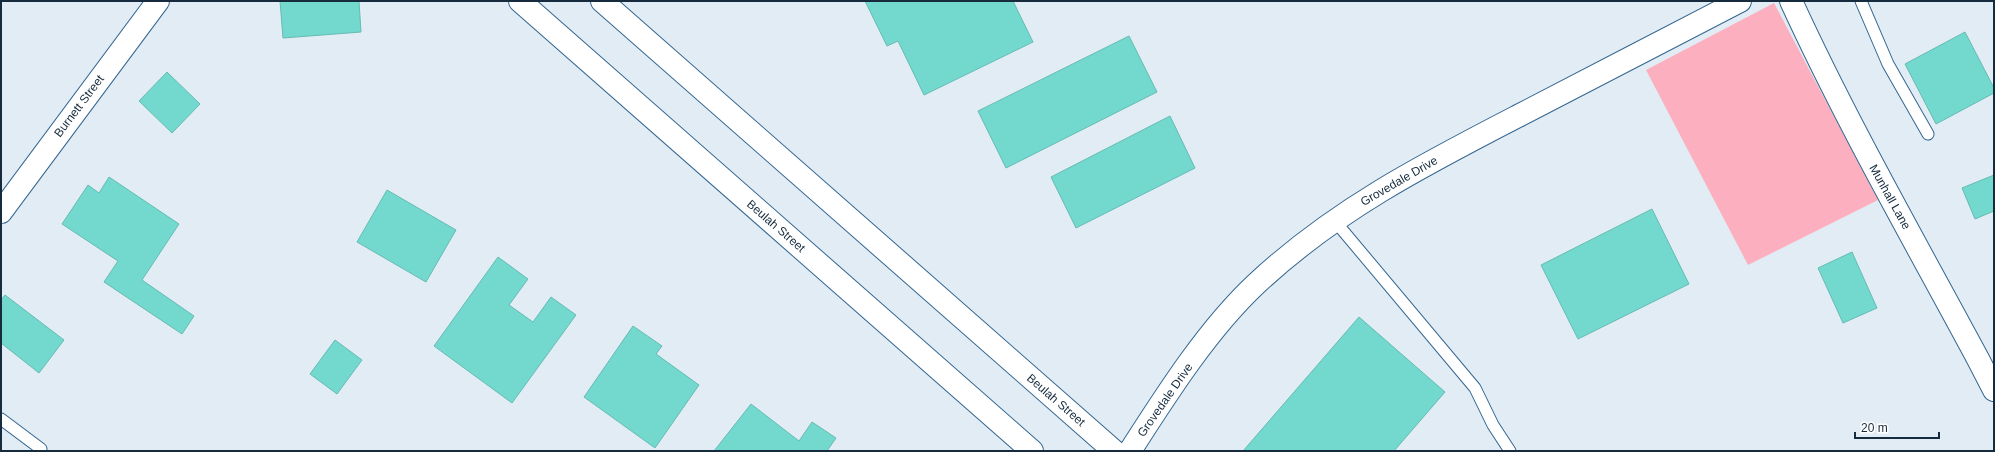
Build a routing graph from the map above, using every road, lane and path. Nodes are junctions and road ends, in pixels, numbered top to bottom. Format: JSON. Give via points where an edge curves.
{"nodes":[{"id":1,"x":158,"y":1,"type":"edge"},
{"id":2,"x":520,"y":1,"type":"edge"},
{"id":3,"x":602,"y":1,"type":"edge"},
{"id":4,"x":1740,"y":1,"type":"edge"},
{"id":5,"x":1791,"y":1,"type":"edge"},
{"id":6,"x":1861,"y":1,"type":"edge"},
{"id":7,"x":1928,"y":134,"type":"dead end"},
{"id":8,"x":1,"y":212,"type":"edge"},
{"id":9,"x":1334,"y":220,"type":"junction"},
{"id":10,"x":1994,"y":390,"type":"edge"},
{"id":11,"x":1,"y":420,"type":"edge"},
{"id":12,"x":41,"y":449,"type":"dead end"},
{"id":13,"x":1032,"y":451,"type":"edge"},
{"id":14,"x":1114,"y":451,"type":"edge"},
{"id":15,"x":1130,"y":451,"type":"edge"},
{"id":16,"x":1510,"y":451,"type":"edge"}],
"edges":[{"from":1,"to":8,"type":"street","name":"Burnett Street"},
{"from":2,"to":13,"type":"street","name":"Beulah Street"},
{"from":3,"to":14,"type":"street","name":"Beulah Street"},
{"from":4,"to":9,"type":"street","name":"Grovedale Drive","via":[[1420,166]]},
{"from":5,"to":10,"type":"street","name":"Munhall Lane","via":[[1851,125]]},
{"from":6,"to":7,"type":"lane","via":[[1888,64]]},
{"from":9,"to":15,"type":"street","name":"Grovedale Drive","via":[[1255,285],[1215,328]]},
{"from":9,"to":16,"type":"lane","via":[[1475,388]]},
{"from":11,"to":12,"type":"lane"}]}
